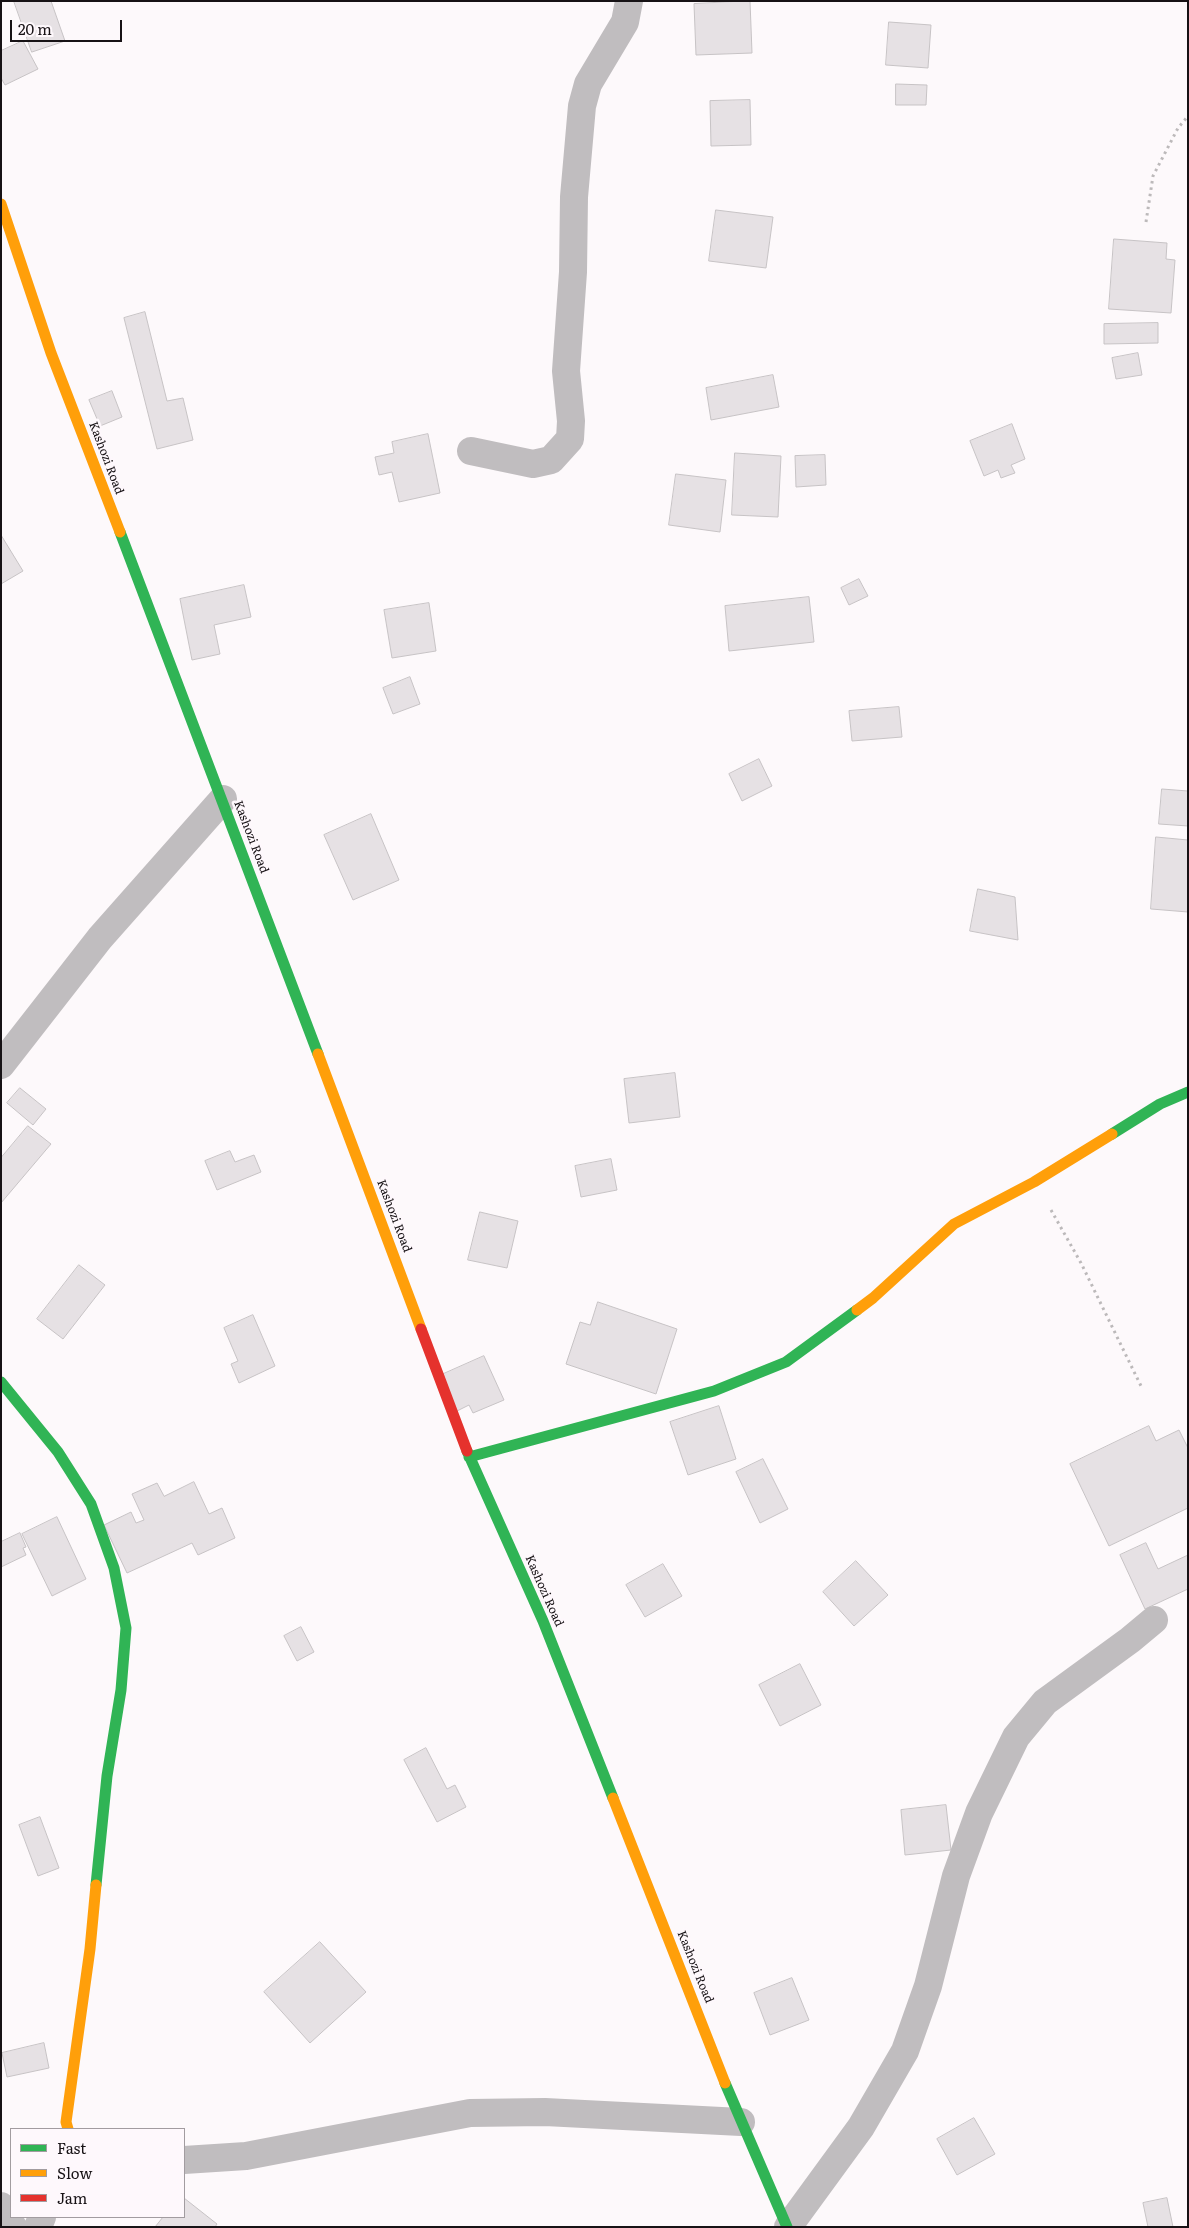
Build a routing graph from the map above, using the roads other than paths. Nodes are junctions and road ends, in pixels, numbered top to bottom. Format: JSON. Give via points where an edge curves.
{"nodes":[{"id":1,"x":629,"y":1,"type":"edge"},
{"id":2,"x":1,"y":204,"type":"edge"},
{"id":3,"x":471,"y":451,"type":"dead end"},
{"id":4,"x":223,"y":799,"type":"junction"},
{"id":5,"x":1,"y":1065,"type":"edge"},
{"id":6,"x":1188,"y":1092,"type":"edge"},
{"id":7,"x":1,"y":1382,"type":"edge"},
{"id":8,"x":469,"y":1457,"type":"junction"},
{"id":9,"x":1154,"y":1620,"type":"dead end"},
{"id":10,"x":741,"y":2122,"type":"junction"},
{"id":11,"x":68,"y":2128,"type":"edge"},
{"id":12,"x":185,"y":2160,"type":"edge"},
{"id":13,"x":1,"y":2206,"type":"edge"},
{"id":14,"x":13,"y":2227,"type":"edge"},
{"id":15,"x":788,"y":2227,"type":"edge"}],
"edges":[{"from":1,"to":3,"type":"street","via":[[625,22],[588,84],[582,106],[574,197],[574,272],[566,371],[570,439],[551,460],[533,464]]},
{"from":2,"to":4,"type":"main road","name":"Kashozi Road","via":[[51,353]]},
{"from":4,"to":5,"type":"street","via":[[100,938]]},
{"from":4,"to":8,"type":"main road","name":"Kashozi Road"},
{"from":6,"to":8,"type":"main road","via":[[1160,1104],[1034,1182],[954,1224],[873,1298],[786,1362],[714,1391]]},
{"from":7,"to":11,"type":"main road","via":[[58,1452],[91,1504],[114,1568],[126,1628],[90,1948],[67,2114]]},
{"from":8,"to":10,"type":"main road","name":"Kashozi Road","via":[[543,1621]]},
{"from":9,"to":15,"type":"street","via":[[1045,1702],[1016,1736],[979,1813],[956,1876],[928,1986],[905,2052],[861,2127]]},
{"from":10,"to":12,"type":"street","via":[[545,2112],[470,2113],[246,2156]]},
{"from":10,"to":15,"type":"main road","name":"Kashozi Road"},
{"from":13,"to":14,"type":"street"}]}
